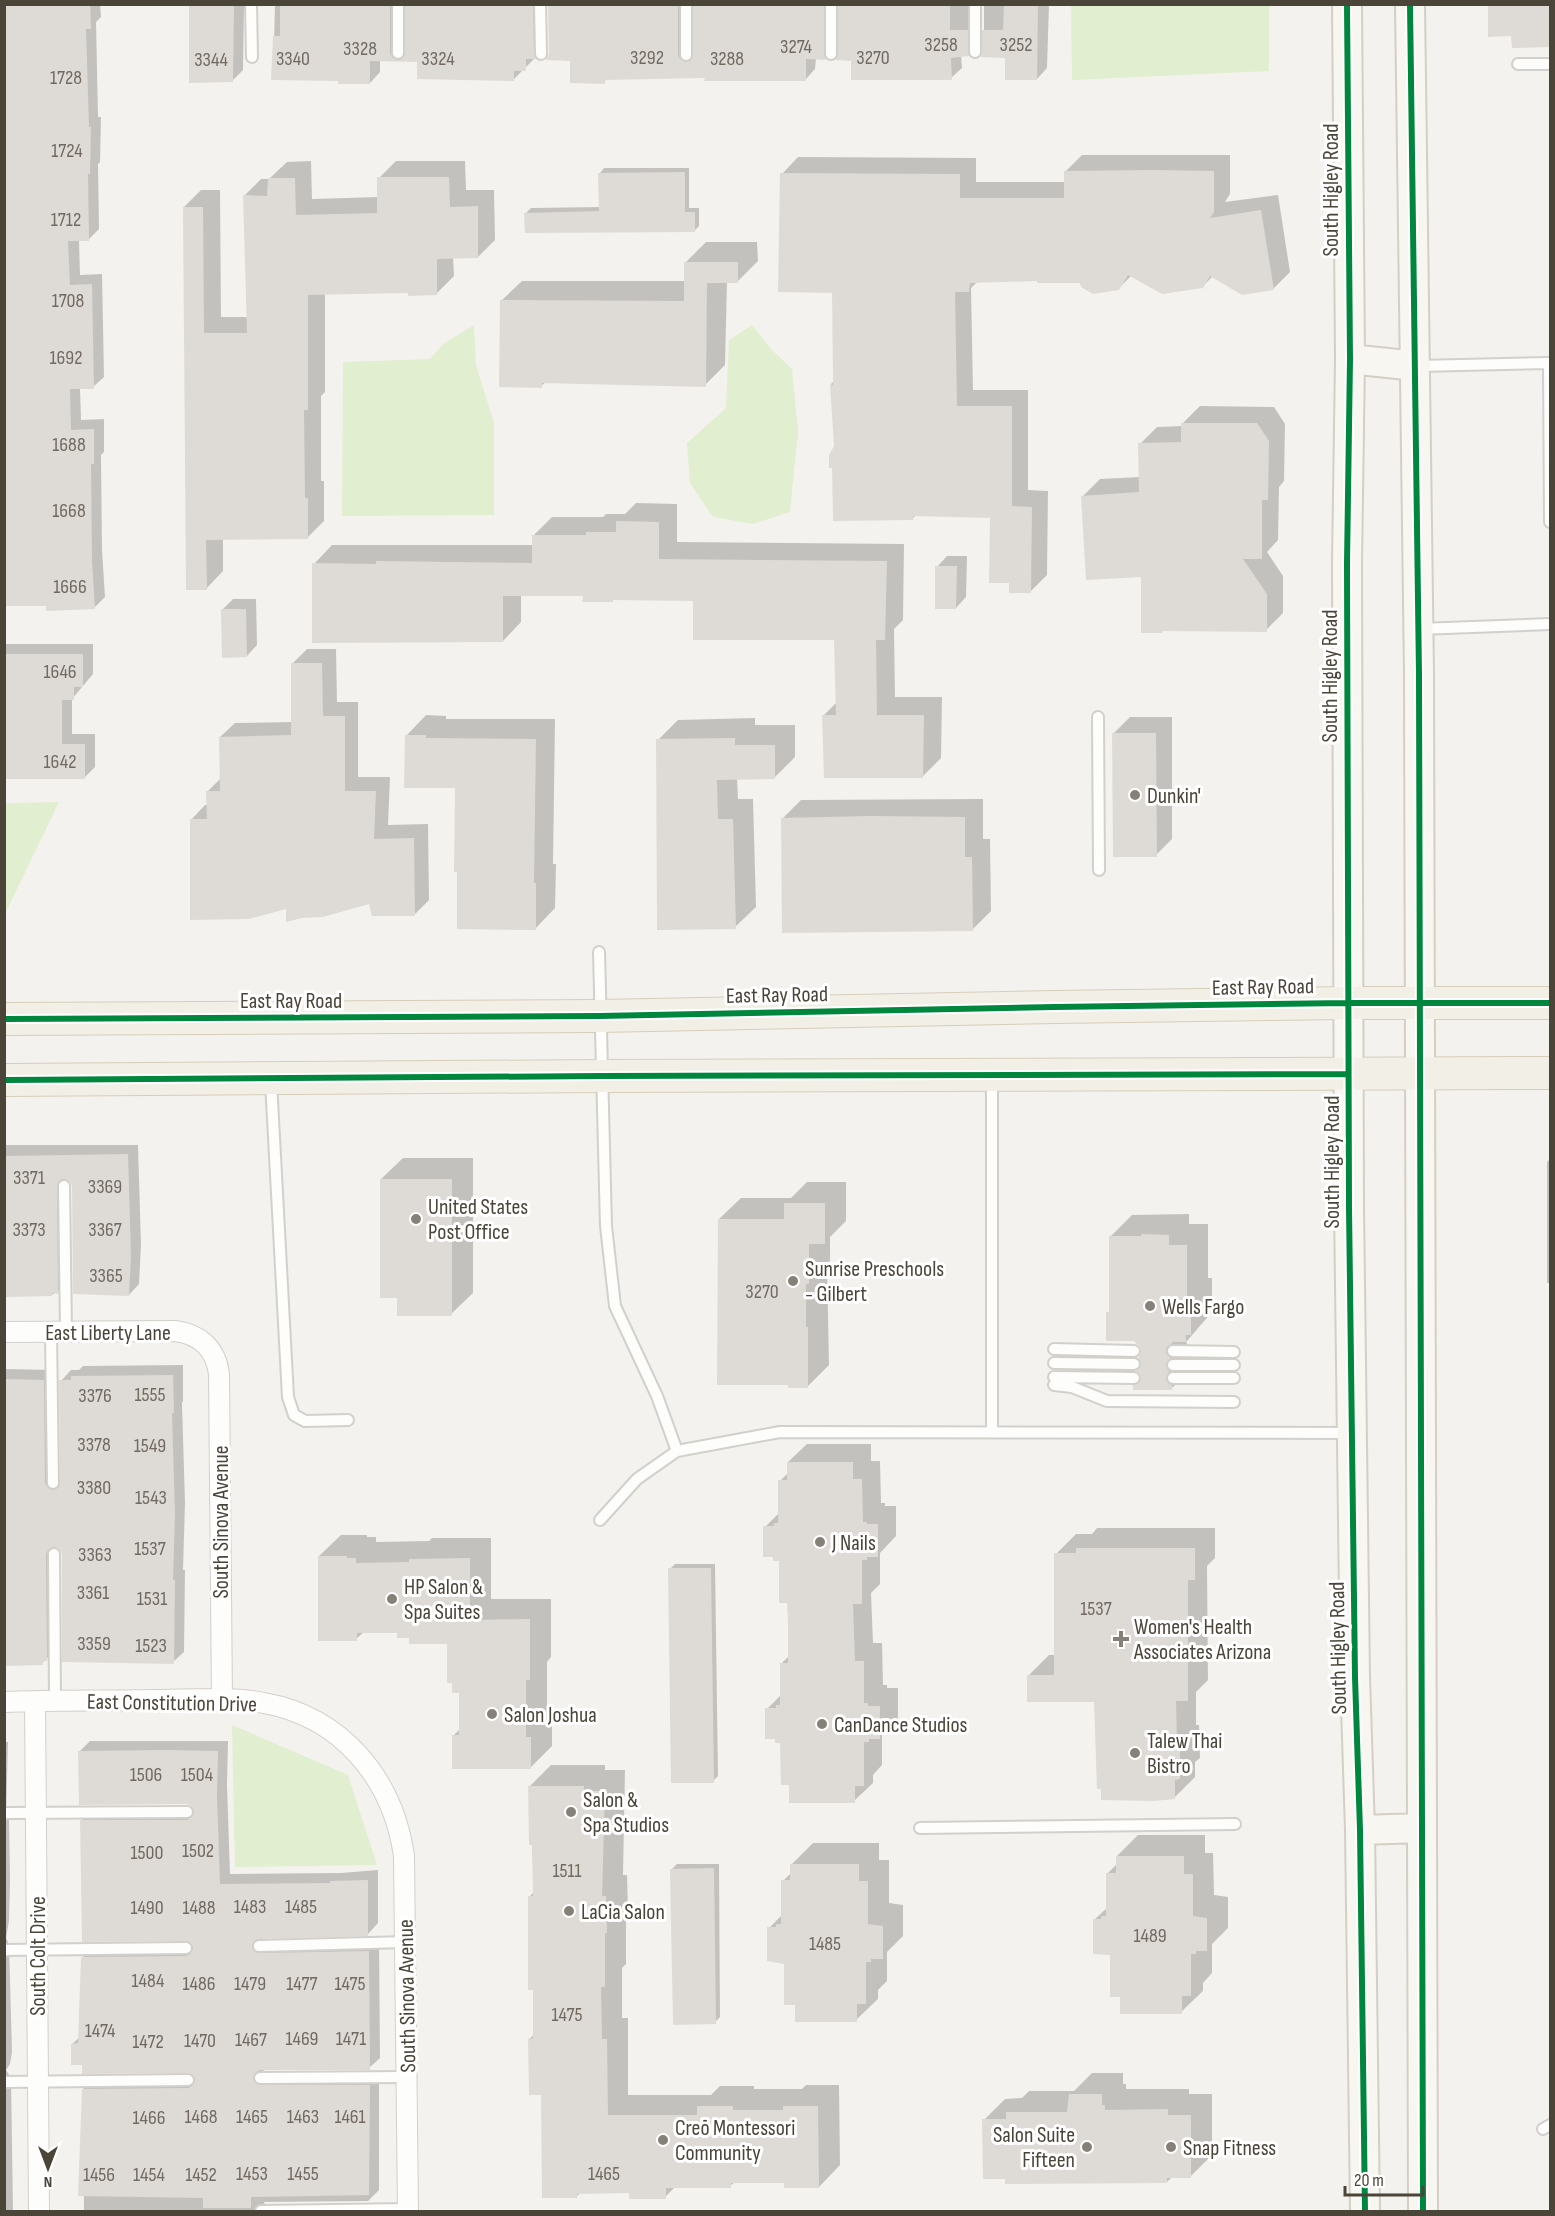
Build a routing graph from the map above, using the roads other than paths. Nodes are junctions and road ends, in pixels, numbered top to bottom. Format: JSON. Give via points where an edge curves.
{"nodes":[{"id":1,"x":251,"y":4,"type":"edge"},
{"id":2,"x":398,"y":4,"type":"edge"},
{"id":3,"x":540,"y":4,"type":"edge"},
{"id":4,"x":686,"y":4,"type":"edge"},
{"id":5,"x":831,"y":4,"type":"edge"},
{"id":6,"x":975,"y":4,"type":"edge"},
{"id":7,"x":1347,"y":4,"type":"edge"},
{"id":8,"x":1410,"y":4,"type":"edge"},
{"id":9,"x":975,"y":52,"type":"dead end"},
{"id":10,"x":399,"y":53,"type":"dead end"},
{"id":11,"x":541,"y":54,"type":"dead end"},
{"id":12,"x":831,"y":54,"type":"dead end"},
{"id":13,"x":686,"y":55,"type":"dead end"},
{"id":14,"x":252,"y":57,"type":"dead end"},
{"id":15,"x":1518,"y":64,"type":"dead end"},
{"id":16,"x":1551,"y":64,"type":"edge"},
{"id":17,"x":1350,"y":359,"type":"junction"},
{"id":18,"x":1550,"y":363,"type":"edge"},
{"id":19,"x":1416,"y":366,"type":"junction"},
{"id":20,"x":1551,"y":522,"type":"edge"},
{"id":21,"x":1551,"y":624,"type":"edge"},
{"id":22,"x":1418,"y":629,"type":"junction"},
{"id":23,"x":1098,"y":717,"type":"dead end"},
{"id":24,"x":1099,"y":870,"type":"dead end"},
{"id":25,"x":599,"y":952,"type":"dead end"},
{"id":26,"x":1348,"y":1003,"type":"junction"},
{"id":27,"x":1419,"y":1003,"type":"junction"},
{"id":28,"x":1551,"y":1003,"type":"edge"},
{"id":29,"x":599,"y":1016,"type":"junction"},
{"id":30,"x":4,"y":1019,"type":"edge"},
{"id":31,"x":1551,"y":1073,"type":"edge"},
{"id":32,"x":1348,"y":1074,"type":"junction"},
{"id":33,"x":1420,"y":1074,"type":"junction"},
{"id":34,"x":602,"y":1076,"type":"junction"},
{"id":35,"x":992,"y":1076,"type":"junction"},
{"id":36,"x":271,"y":1078,"type":"junction"},
{"id":37,"x":4,"y":1080,"type":"edge"},
{"id":38,"x":64,"y":1186,"type":"dead end"},
{"id":39,"x":59,"y":1331,"type":"junction"},
{"id":40,"x":4,"y":1332,"type":"edge"},
{"id":41,"x":208,"y":1346,"type":"joint"},
{"id":42,"x":1054,"y":1349,"type":"dead end"},
{"id":43,"x":1134,"y":1351,"type":"dead end"},
{"id":44,"x":1173,"y":1352,"type":"dead end"},
{"id":45,"x":1234,"y":1352,"type":"dead end"},
{"id":46,"x":1054,"y":1363,"type":"dead end"},
{"id":47,"x":1134,"y":1364,"type":"dead end"},
{"id":48,"x":1173,"y":1365,"type":"dead end"},
{"id":49,"x":1234,"y":1365,"type":"dead end"},
{"id":50,"x":1134,"y":1378,"type":"dead end"},
{"id":51,"x":1173,"y":1378,"type":"dead end"},
{"id":52,"x":1234,"y":1378,"type":"dead end"},
{"id":53,"x":1234,"y":1402,"type":"dead end"},
{"id":54,"x":348,"y":1420,"type":"dead end"},
{"id":55,"x":992,"y":1432,"type":"junction"},
{"id":56,"x":1353,"y":1433,"type":"junction"},
{"id":57,"x":677,"y":1451,"type":"junction"},
{"id":58,"x":53,"y":1483,"type":"dead end"},
{"id":59,"x":600,"y":1520,"type":"dead end"},
{"id":60,"x":54,"y":1554,"type":"dead end"},
{"id":61,"x":222,"y":1700,"type":"junction"},
{"id":62,"x":35,"y":1701,"type":"junction"},
{"id":63,"x":55,"y":1701,"type":"junction"},
{"id":64,"x":4,"y":1702,"type":"edge"},
{"id":65,"x":381,"y":1785,"type":"joint"},
{"id":66,"x":187,"y":1812,"type":"dead end"},
{"id":67,"x":36,"y":1813,"type":"junction"},
{"id":68,"x":4,"y":1814,"type":"edge"},
{"id":69,"x":1235,"y":1824,"type":"dead end"},
{"id":70,"x":920,"y":1828,"type":"dead end"},
{"id":71,"x":1422,"y":1828,"type":"junction"},
{"id":72,"x":1360,"y":1830,"type":"junction"},
{"id":73,"x":406,"y":1942,"type":"junction"},
{"id":74,"x":259,"y":1946,"type":"dead end"},
{"id":75,"x":186,"y":1948,"type":"dead end"},
{"id":76,"x":4,"y":1950,"type":"edge"},
{"id":77,"x":37,"y":1950,"type":"junction"},
{"id":78,"x":407,"y":2077,"type":"junction"},
{"id":79,"x":260,"y":2078,"type":"dead end"},
{"id":80,"x":188,"y":2080,"type":"dead end"},
{"id":81,"x":4,"y":2082,"type":"edge"},
{"id":82,"x":38,"y":2082,"type":"junction"},
{"id":83,"x":1551,"y":2125,"type":"edge"},
{"id":84,"x":1551,"y":2132,"type":"edge"},
{"id":85,"x":408,"y":2210,"type":"edge"},
{"id":86,"x":39,"y":2211,"type":"edge"},
{"id":87,"x":261,"y":2211,"type":"edge"},
{"id":88,"x":1365,"y":2211,"type":"edge"},
{"id":89,"x":1423,"y":2211,"type":"edge"}],
"edges":[{"from":1,"to":14,"type":"lane"},
{"from":2,"to":10,"type":"lane"},
{"from":3,"to":11,"type":"lane"},
{"from":4,"to":13,"type":"lane"},
{"from":5,"to":12,"type":"lane"},
{"from":6,"to":9,"type":"lane"},
{"from":7,"to":17,"type":"main road","name":"South Higley Road"},
{"from":8,"to":19,"type":"main road"},
{"from":15,"to":16,"type":"lane"},
{"from":17,"to":19,"type":"main road"},
{"from":17,"to":26,"type":"main road","name":"South Higley Road"},
{"from":18,"to":19,"type":"lane"},
{"from":18,"to":20,"type":"lane"},
{"from":19,"to":22,"type":"main road"},
{"from":21,"to":22,"type":"lane"},
{"from":22,"to":27,"type":"main road"},
{"from":23,"to":24,"type":"lane"},
{"from":25,"to":29,"type":"lane"},
{"from":26,"to":27,"type":"main road","name":"East Ray Road"},
{"from":26,"to":29,"type":"main road","name":"East Ray Road"},
{"from":26,"to":32,"type":"main road","name":"South Higley Road"},
{"from":27,"to":28,"type":"main road","name":"East Ray Road"},
{"from":27,"to":33,"type":"main road"},
{"from":29,"to":30,"type":"main road","name":"East Ray Road"},
{"from":29,"to":34,"type":"lane"},
{"from":31,"to":33,"type":"main road"},
{"from":32,"to":33,"type":"main road"},
{"from":32,"to":35,"type":"main road"},
{"from":32,"to":56,"type":"main road","name":"South Higley Road"},
{"from":33,"to":71,"type":"main road"},
{"from":34,"to":35,"type":"main road"},
{"from":34,"to":36,"type":"main road"},
{"from":34,"to":57,"type":"lane","via":[[606,1226],[615,1306],[657,1396]]},
{"from":35,"to":55,"type":"lane"},
{"from":36,"to":37,"type":"main road"},
{"from":36,"to":54,"type":"lane","via":[[288,1397],[294,1415],[305,1421]]},
{"from":38,"to":39,"type":"lane"},
{"from":39,"to":40,"type":"street","name":"East Liberty Lane"},
{"from":39,"to":41,"type":"street","name":"East Liberty Lane","via":[[175,1331],[190,1334]]},
{"from":39,"to":58,"type":"lane"},
{"from":41,"to":61,"type":"street","name":"South Sinova Avenue","via":[[219,1374]]},
{"from":42,"to":43,"type":"lane"},
{"from":44,"to":45,"type":"lane"},
{"from":46,"to":47,"type":"lane"},
{"from":48,"to":49,"type":"lane"},
{"from":50,"to":53,"type":"lane","via":[[1054,1381],[1107,1401]]},
{"from":51,"to":52,"type":"lane"},
{"from":55,"to":56,"type":"lane"},
{"from":55,"to":57,"type":"lane","via":[[780,1432]]},
{"from":56,"to":72,"type":"main road","name":"South Higley Road"},
{"from":57,"to":59,"type":"lane","via":[[637,1479]]},
{"from":60,"to":63,"type":"lane"},
{"from":61,"to":63,"type":"street","name":"East Constitution Drive"},
{"from":61,"to":65,"type":"street","name":"East Constitution Drive","via":[[276,1705],[317,1722],[353,1749]]},
{"from":62,"to":63,"type":"street","name":"East Constitution Drive"},
{"from":62,"to":64,"type":"street","name":"East Constitution Drive"},
{"from":62,"to":67,"type":"street","name":"South Colt Drive"},
{"from":65,"to":73,"type":"street","name":"South Sinova Avenue","via":[[402,1841]]},
{"from":66,"to":67,"type":"lane"},
{"from":67,"to":68,"type":"lane"},
{"from":67,"to":77,"type":"street","name":"South Colt Drive"},
{"from":69,"to":70,"type":"lane"},
{"from":71,"to":72,"type":"main road"},
{"from":71,"to":89,"type":"main road"},
{"from":72,"to":88,"type":"main road","name":"South Higley Road"},
{"from":73,"to":74,"type":"lane"},
{"from":73,"to":78,"type":"street","name":"South Sinova Avenue"},
{"from":75,"to":77,"type":"lane"},
{"from":76,"to":77,"type":"lane"},
{"from":77,"to":82,"type":"street","name":"South Colt Drive"},
{"from":78,"to":79,"type":"lane"},
{"from":78,"to":85,"type":"street","name":"South Sinova Avenue"},
{"from":80,"to":82,"type":"lane"},
{"from":81,"to":82,"type":"lane"},
{"from":82,"to":86,"type":"street","name":"South Colt Drive"},
{"from":83,"to":84,"type":"lane","via":[[1543,2129]]},
{"from":85,"to":87,"type":"lane"}]}
